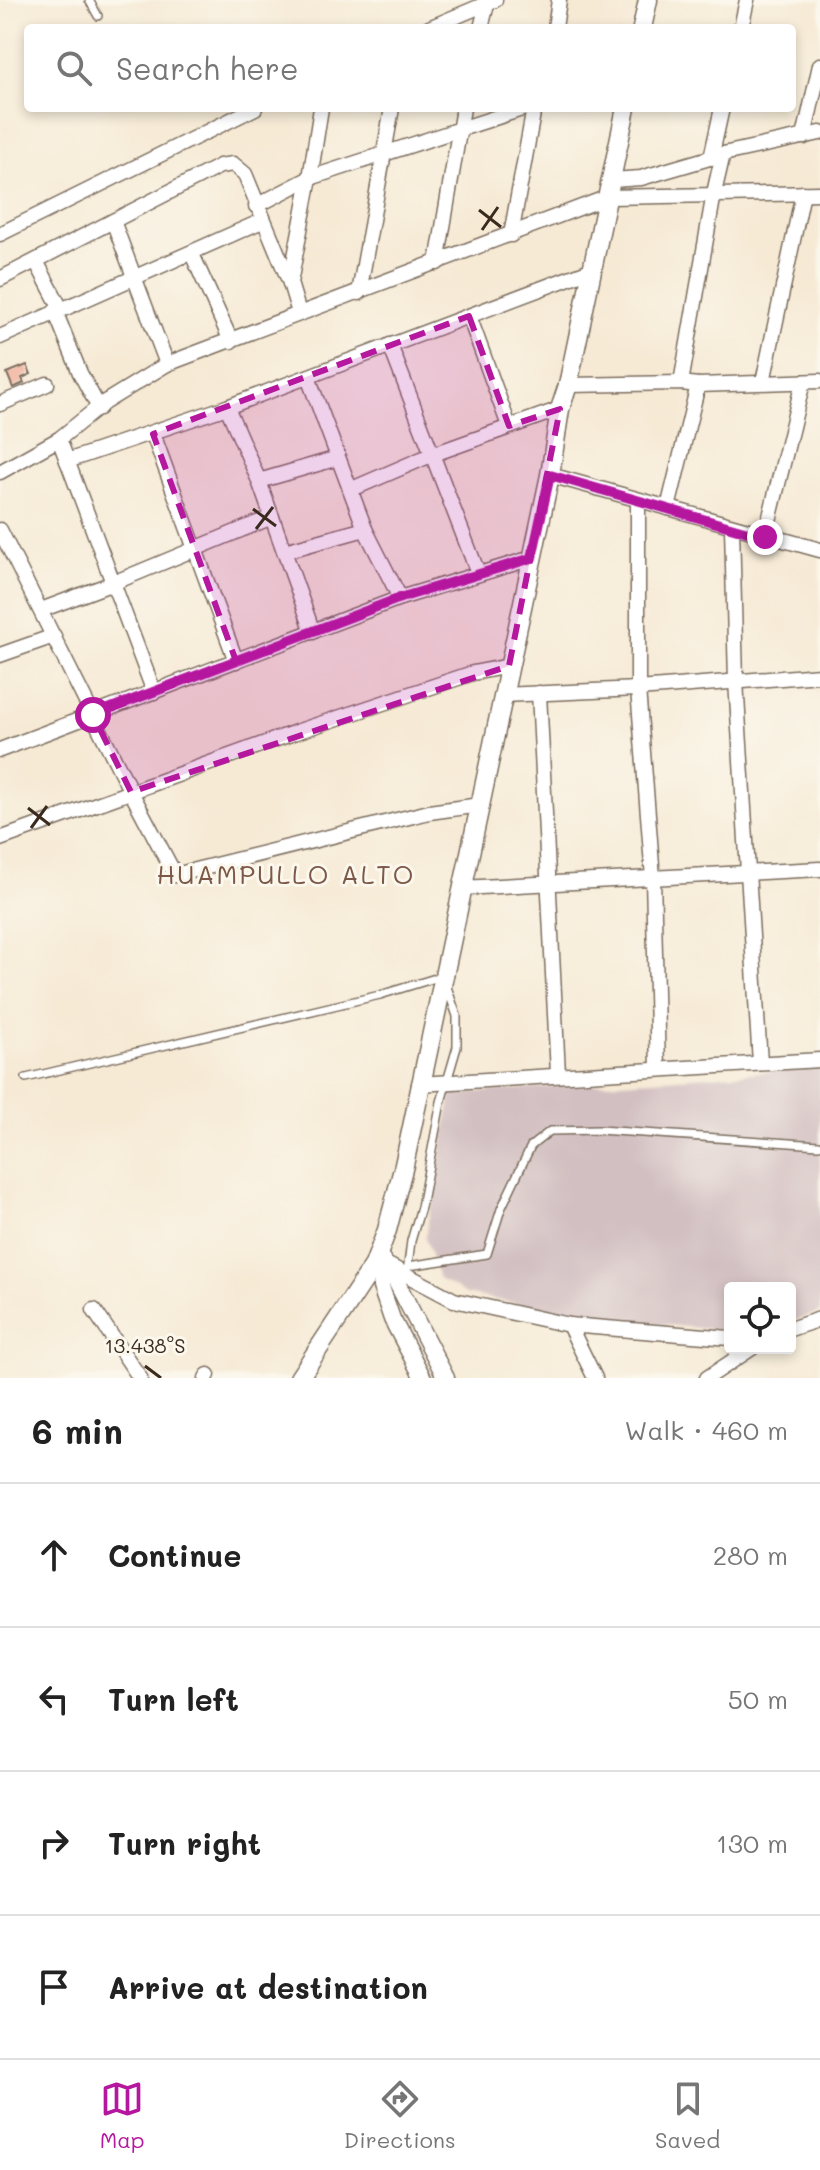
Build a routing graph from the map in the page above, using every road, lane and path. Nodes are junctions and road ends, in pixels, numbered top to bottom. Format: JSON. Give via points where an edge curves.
{"nodes":[{"id":1,"x":89,"y":0,"type":"edge"},
{"id":2,"x":559,"y":0,"type":"edge"},
{"id":3,"x":648,"y":0,"type":"edge"},
{"id":4,"x":747,"y":0,"type":"edge"},
{"id":5,"x":491,"y":2,"type":"edge"},
{"id":6,"x":98,"y":16,"type":"dead end"},
{"id":7,"x":439,"y":24,"type":"edge"},
{"id":8,"x":483,"y":24,"type":"edge"},
{"id":9,"x":556,"y":24,"type":"edge"},
{"id":10,"x":643,"y":24,"type":"edge"},
{"id":11,"x":742,"y":24,"type":"edge"},
{"id":12,"x":820,"y":65,"type":"edge"},
{"id":13,"x":247,"y":112,"type":"edge"},
{"id":14,"x":320,"y":112,"type":"edge"},
{"id":15,"x":391,"y":112,"type":"edge"},
{"id":16,"x":462,"y":112,"type":"edge"},
{"id":17,"x":513,"y":112,"type":"edge"},
{"id":18,"x":533,"y":112,"type":"edge"},
{"id":19,"x":625,"y":112,"type":"edge"},
{"id":20,"x":722,"y":112,"type":"edge"},
{"id":21,"x":458,"y":130,"type":"junction"},
{"id":22,"x":820,"y":133,"type":"edge"},
{"id":23,"x":804,"y":137,"type":"junction"},
{"id":24,"x":381,"y":156,"type":"junction"},
{"id":25,"x":717,"y":156,"type":"junction"},
{"id":26,"x":310,"y":178,"type":"junction"},
{"id":27,"x":610,"y":189,"type":"junction"},
{"id":28,"x":714,"y":193,"type":"junction"},
{"id":29,"x":803,"y":193,"type":"junction"},
{"id":30,"x":820,"y":193,"type":"edge"},
{"id":31,"x":256,"y":206,"type":"junction"},
{"id":32,"x":113,"y":221,"type":"junction"},
{"id":33,"x":262,"y":221,"type":"junction"},
{"id":34,"x":0,"y":234,"type":"edge"},
{"id":35,"x":511,"y":235,"type":"junction"},
{"id":36,"x":192,"y":254,"type":"junction"},
{"id":37,"x":36,"y":261,"type":"junction"},
{"id":38,"x":437,"y":263,"type":"junction"},
{"id":39,"x":593,"y":269,"type":"junction"},
{"id":40,"x":134,"y":277,"type":"junction"},
{"id":41,"x":0,"y":279,"type":"edge"},
{"id":42,"x":290,"y":283,"type":"junction"},
{"id":43,"x":359,"y":293,"type":"junction"},
{"id":44,"x":58,"y":310,"type":"junction"},
{"id":45,"x":299,"y":313,"type":"junction"},
{"id":46,"x":469,"y":316,"type":"junction"},
{"id":47,"x":0,"y":337,"type":"edge"},
{"id":48,"x":231,"y":341,"type":"junction"},
{"id":49,"x":390,"y":345,"type":"junction"},
{"id":50,"x":167,"y":364,"type":"junction"},
{"id":51,"x":308,"y":377,"type":"junction"},
{"id":52,"x":820,"y":381,"type":"edge"},
{"id":53,"x":763,"y":382,"type":"junction"},
{"id":54,"x":803,"y":382,"type":"junction"},
{"id":55,"x":681,"y":383,"type":"junction"},
{"id":56,"x":47,"y":384,"type":"dead end"},
{"id":57,"x":568,"y":385,"type":"junction"},
{"id":58,"x":698,"y":385,"type":"junction"},
{"id":59,"x":0,"y":404,"type":"edge"},
{"id":60,"x":227,"y":407,"type":"junction"},
{"id":61,"x":99,"y":408,"type":"junction"},
{"id":62,"x":560,"y":409,"type":"junction"},
{"id":63,"x":509,"y":426,"type":"junction"},
{"id":64,"x":153,"y":434,"type":"junction"},
{"id":65,"x":59,"y":439,"type":"junction"},
{"id":66,"x":431,"y":455,"type":"junction"},
{"id":67,"x":338,"y":458,"type":"junction"},
{"id":68,"x":67,"y":461,"type":"junction"},
{"id":69,"x":0,"y":472,"type":"edge"},
{"id":70,"x":550,"y":475,"type":"junction"},
{"id":71,"x":259,"y":481,"type":"junction"},
{"id":72,"x":352,"y":489,"type":"junction"},
{"id":73,"x":638,"y":500,"type":"junction"},
{"id":74,"x":668,"y":508,"type":"junction"},
{"id":75,"x":272,"y":517,"type":"junction"},
{"id":76,"x":732,"y":527,"type":"junction"},
{"id":77,"x":365,"y":529,"type":"junction"},
{"id":78,"x":0,"y":530,"type":"edge"},
{"id":79,"x":765,"y":537,"type":"junction"},
{"id":80,"x":195,"y":547,"type":"junction"},
{"id":81,"x":820,"y":550,"type":"edge"},
{"id":82,"x":285,"y":551,"type":"junction"},
{"id":83,"x":532,"y":558,"type":"junction"},
{"id":84,"x":478,"y":573,"type":"junction"},
{"id":85,"x":113,"y":583,"type":"junction"},
{"id":86,"x":400,"y":598,"type":"junction"},
{"id":87,"x":41,"y":610,"type":"junction"},
{"id":88,"x":313,"y":632,"type":"junction"},
{"id":89,"x":54,"y":636,"type":"junction"},
{"id":90,"x":0,"y":655,"type":"edge"},
{"id":91,"x":236,"y":661,"type":"junction"},
{"id":92,"x":509,"y":666,"type":"junction"},
{"id":93,"x":820,"y":675,"type":"edge"},
{"id":94,"x":736,"y":681,"type":"junction"},
{"id":95,"x":638,"y":689,"type":"junction"},
{"id":96,"x":154,"y":692,"type":"junction"},
{"id":97,"x":539,"y":693,"type":"junction"},
{"id":98,"x":502,"y":695,"type":"junction"},
{"id":99,"x":93,"y":715,"type":"junction"},
{"id":100,"x":0,"y":750,"type":"edge"},
{"id":101,"x":131,"y":792,"type":"junction"},
{"id":102,"x":480,"y":805,"type":"junction"},
{"id":103,"x":0,"y":839,"type":"edge"},
{"id":104,"x":820,"y":869,"type":"edge"},
{"id":105,"x":750,"y":873,"type":"junction"},
{"id":106,"x":653,"y":878,"type":"junction"},
{"id":107,"x":549,"y":883,"type":"junction"},
{"id":108,"x":461,"y":888,"type":"junction"},
{"id":109,"x":442,"y":976,"type":"junction"},
{"id":110,"x":820,"y":1060,"type":"edge"},
{"id":111,"x":760,"y":1063,"type":"junction"},
{"id":112,"x":658,"y":1069,"type":"junction"},
{"id":113,"x":558,"y":1074,"type":"junction"},
{"id":114,"x":26,"y":1078,"type":"dead end"},
{"id":115,"x":449,"y":1082,"type":"junction"},
{"id":116,"x":419,"y":1084,"type":"junction"},
{"id":117,"x":819,"y":1145,"type":"edge"},
{"id":118,"x":393,"y":1264,"type":"junction"},
{"id":119,"x":94,"y":1310,"type":"dead end"},
{"id":120,"x":820,"y":1319,"type":"edge"},
{"id":121,"x":569,"y":1325,"type":"junction"},
{"id":122,"x":796,"y":1327,"type":"edge"},
{"id":123,"x":724,"y":1338,"type":"edge"},
{"id":124,"x":743,"y":1354,"type":"edge"},
{"id":125,"x":140,"y":1378,"type":"edge"},
{"id":126,"x":299,"y":1378,"type":"edge"},
{"id":127,"x":423,"y":1378,"type":"edge"},
{"id":128,"x":446,"y":1378,"type":"edge"},
{"id":129,"x":595,"y":1378,"type":"edge"},
{"id":130,"x":707,"y":1378,"type":"edge"}],
"edges":[{"from":1,"to":6,"type":"lane"},
{"from":2,"to":9,"type":"street"},
{"from":3,"to":10,"type":"main road"},
{"from":4,"to":11,"type":"street"},
{"from":5,"to":7,"type":"street"},
{"from":5,"to":8,"type":"street"},
{"from":12,"to":23,"type":"street"},
{"from":13,"to":34,"type":"street"},
{"from":14,"to":26,"type":"street"},
{"from":15,"to":24,"type":"street"},
{"from":16,"to":21,"type":"street"},
{"from":17,"to":21,"type":"street"},
{"from":18,"to":35,"type":"street"},
{"from":19,"to":27,"type":"main road"},
{"from":20,"to":25,"type":"street"},
{"from":21,"to":24,"type":"street"},
{"from":21,"to":38,"type":"street"},
{"from":22,"to":23,"type":"street"},
{"from":23,"to":25,"type":"street"},
{"from":24,"to":26,"type":"street"},
{"from":24,"to":43,"type":"street"},
{"from":25,"to":27,"type":"street"},
{"from":25,"to":28,"type":"street"},
{"from":26,"to":31,"type":"street"},
{"from":26,"to":42,"type":"street"},
{"from":27,"to":28,"type":"street"},
{"from":27,"to":35,"type":"street"},
{"from":27,"to":39,"type":"main road"},
{"from":28,"to":29,"type":"street"},
{"from":28,"to":55,"type":"street"},
{"from":29,"to":30,"type":"street"},
{"from":29,"to":53,"type":"street"},
{"from":31,"to":32,"type":"street","via":[[242,171],[226,163]]},
{"from":31,"to":33,"type":"street"},
{"from":32,"to":37,"type":"street"},
{"from":32,"to":40,"type":"street"},
{"from":33,"to":36,"type":"street"},
{"from":33,"to":42,"type":"street"},
{"from":35,"to":38,"type":"street"},
{"from":36,"to":40,"type":"street"},
{"from":36,"to":48,"type":"street"},
{"from":37,"to":41,"type":"street"},
{"from":37,"to":44,"type":"street"},
{"from":38,"to":43,"type":"street"},
{"from":39,"to":46,"type":"street"},
{"from":39,"to":57,"type":"main road"},
{"from":40,"to":44,"type":"street"},
{"from":40,"to":50,"type":"street"},
{"from":42,"to":45,"type":"street"},
{"from":43,"to":45,"type":"street"},
{"from":44,"to":47,"type":"street"},
{"from":44,"to":61,"type":"street","via":[[80,373]]},
{"from":45,"to":48,"type":"street"},
{"from":46,"to":49,"type":"street"},
{"from":46,"to":63,"type":"street"},
{"from":48,"to":50,"type":"street"},
{"from":49,"to":51,"type":"street"},
{"from":49,"to":66,"type":"street"},
{"from":50,"to":61,"type":"street"},
{"from":51,"to":60,"type":"street"},
{"from":51,"to":67,"type":"street"},
{"from":52,"to":54,"type":"street"},
{"from":53,"to":54,"type":"street"},
{"from":53,"to":58,"type":"street"},
{"from":54,"to":79,"type":"street"},
{"from":55,"to":57,"type":"street"},
{"from":55,"to":58,"type":"street"},
{"from":56,"to":59,"type":"street"},
{"from":57,"to":62,"type":"main road"},
{"from":58,"to":74,"type":"street"},
{"from":60,"to":64,"type":"street"},
{"from":60,"to":71,"type":"street"},
{"from":61,"to":65,"type":"street"},
{"from":62,"to":63,"type":"street"},
{"from":62,"to":70,"type":"main road"},
{"from":63,"to":66,"type":"street"},
{"from":64,"to":68,"type":"street"},
{"from":64,"to":80,"type":"street"},
{"from":65,"to":68,"type":"street"},
{"from":65,"to":69,"type":"street"},
{"from":66,"to":72,"type":"street"},
{"from":66,"to":84,"type":"street"},
{"from":67,"to":71,"type":"street"},
{"from":67,"to":72,"type":"street"},
{"from":68,"to":85,"type":"street"},
{"from":70,"to":73,"type":"street"},
{"from":70,"to":83,"type":"main road"},
{"from":71,"to":75,"type":"street"},
{"from":72,"to":77,"type":"street"},
{"from":73,"to":74,"type":"street"},
{"from":73,"to":95,"type":"street"},
{"from":74,"to":76,"type":"street"},
{"from":75,"to":80,"type":"street"},
{"from":75,"to":82,"type":"street"},
{"from":76,"to":79,"type":"street"},
{"from":76,"to":94,"type":"street"},
{"from":77,"to":82,"type":"street"},
{"from":77,"to":86,"type":"street"},
{"from":78,"to":87,"type":"street"},
{"from":79,"to":81,"type":"street"},
{"from":80,"to":85,"type":"street"},
{"from":80,"to":91,"type":"street"},
{"from":82,"to":88,"type":"street"},
{"from":83,"to":84,"type":"street"},
{"from":83,"to":92,"type":"main road"},
{"from":84,"to":86,"type":"street"},
{"from":85,"to":87,"type":"street"},
{"from":85,"to":96,"type":"street"},
{"from":86,"to":88,"type":"street"},
{"from":87,"to":89,"type":"street"},
{"from":88,"to":91,"type":"street"},
{"from":89,"to":90,"type":"street"},
{"from":89,"to":99,"type":"street"},
{"from":91,"to":96,"type":"street"},
{"from":92,"to":98,"type":"main road"},
{"from":92,"to":101,"type":"street","via":[[401,697]]},
{"from":93,"to":94,"type":"street"},
{"from":94,"to":95,"type":"street"},
{"from":94,"to":105,"type":"street"},
{"from":95,"to":97,"type":"street"},
{"from":95,"to":106,"type":"street"},
{"from":96,"to":99,"type":"street"},
{"from":97,"to":98,"type":"street"},
{"from":97,"to":107,"type":"street"},
{"from":98,"to":102,"type":"main road"},
{"from":99,"to":100,"type":"street"},
{"from":99,"to":101,"type":"street"},
{"from":101,"to":102,"type":"street","via":[[176,875],[429,812]]},
{"from":101,"to":103,"type":"street"},
{"from":102,"to":108,"type":"main road"},
{"from":104,"to":105,"type":"street"},
{"from":105,"to":106,"type":"street"},
{"from":105,"to":111,"type":"street"},
{"from":106,"to":107,"type":"street"},
{"from":106,"to":112,"type":"street"},
{"from":107,"to":108,"type":"street"},
{"from":107,"to":113,"type":"street"},
{"from":108,"to":109,"type":"main road"},
{"from":109,"to":114,"type":"lane"},
{"from":109,"to":115,"type":"lane","via":[[457,1016]]},
{"from":109,"to":116,"type":"main road"},
{"from":110,"to":111,"type":"street"},
{"from":111,"to":112,"type":"street"},
{"from":112,"to":113,"type":"street"},
{"from":113,"to":115,"type":"street"},
{"from":115,"to":116,"type":"street"},
{"from":115,"to":118,"type":"lane","via":[[411,1241]]},
{"from":116,"to":118,"type":"main road"},
{"from":117,"to":118,"type":"lane","via":[[550,1131],[531,1146],[501,1209],[487,1254]]},
{"from":118,"to":121,"type":"street","via":[[454,1300]]},
{"from":118,"to":126,"type":"main road"},
{"from":118,"to":127,"type":"street","via":[[381,1287]]},
{"from":118,"to":128,"type":"street","via":[[396,1281]]},
{"from":119,"to":125,"type":"street"},
{"from":120,"to":122,"type":"street"},
{"from":121,"to":123,"type":"street"},
{"from":121,"to":129,"type":"street"},
{"from":124,"to":130,"type":"street"}]}
